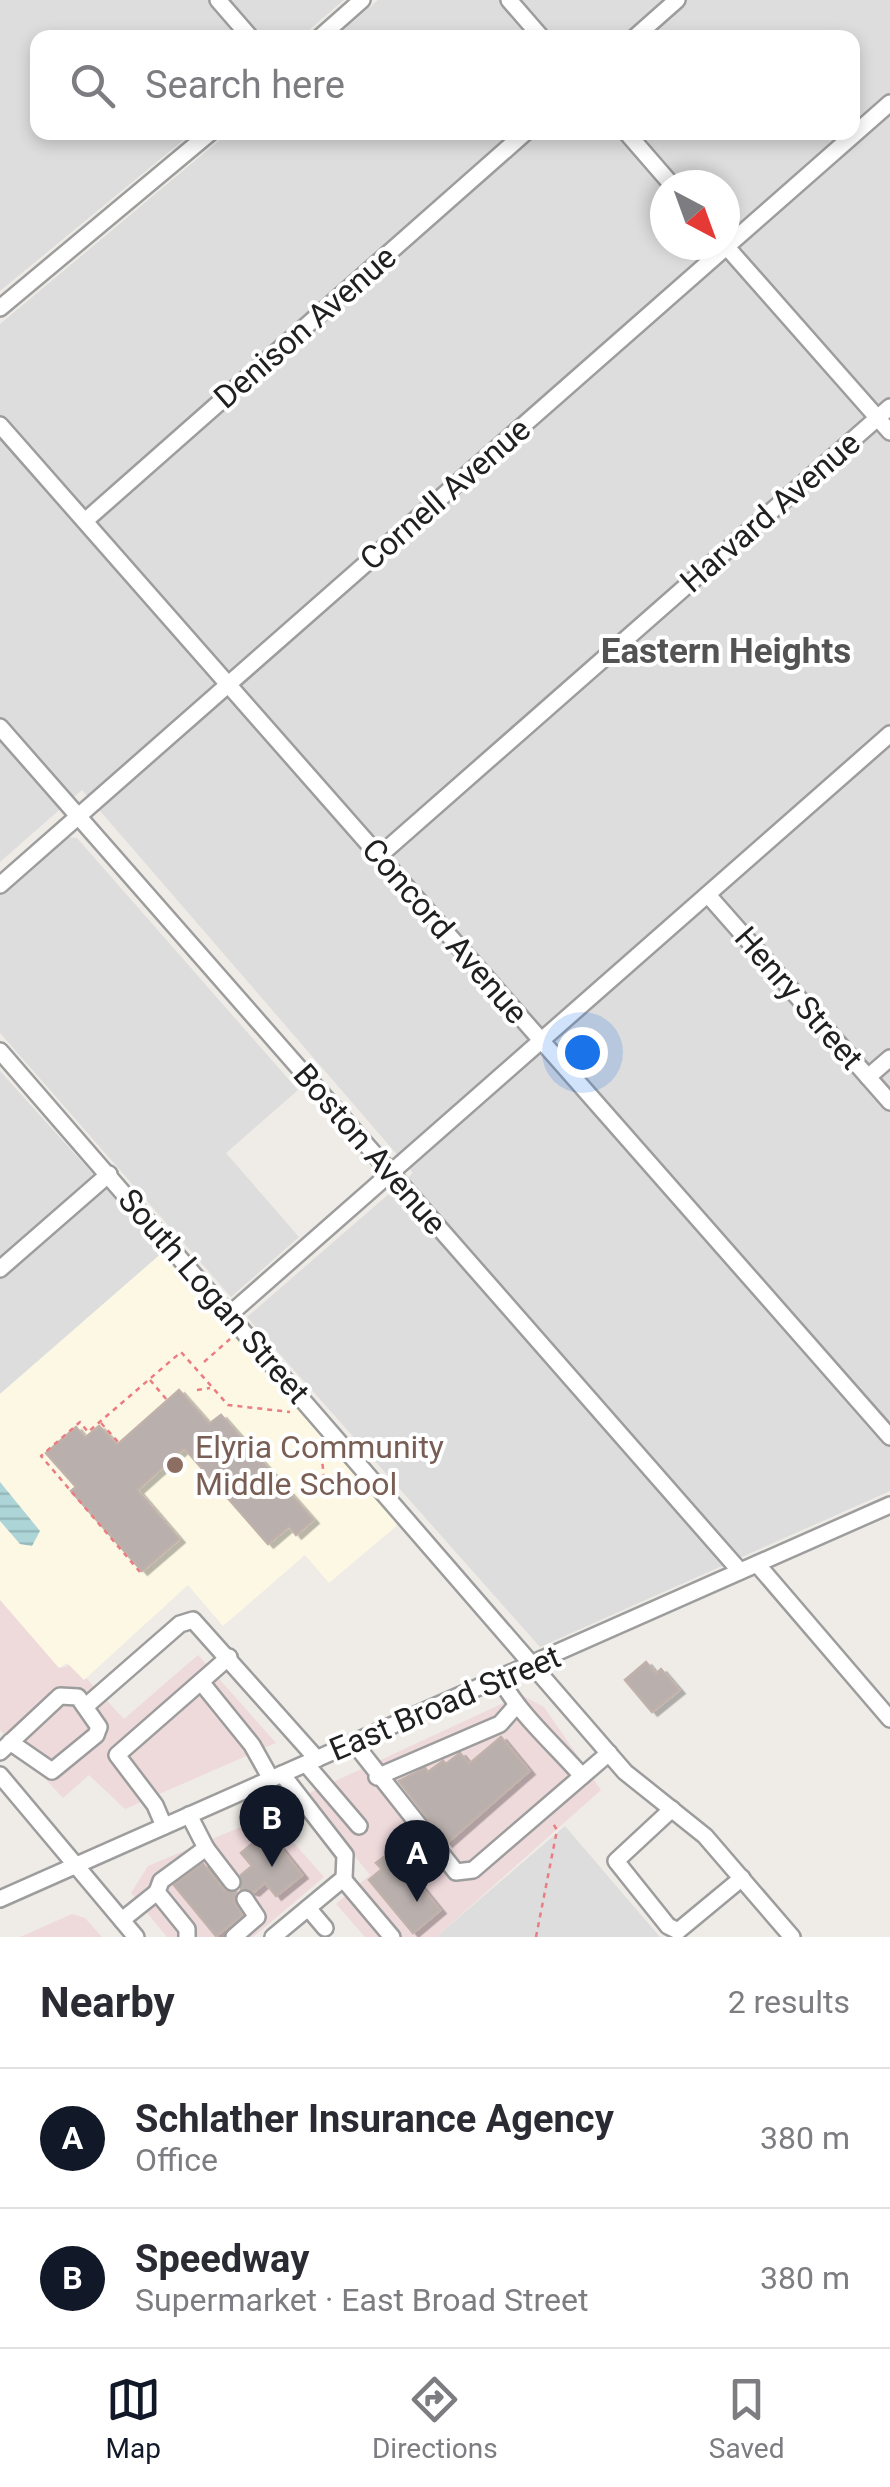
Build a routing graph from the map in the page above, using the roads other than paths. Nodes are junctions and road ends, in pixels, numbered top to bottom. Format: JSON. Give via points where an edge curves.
{"nodes":[{"id":1,"x":218,"y":0,"type":"edge"},
{"id":2,"x":362,"y":0,"type":"edge"},
{"id":3,"x":510,"y":0,"type":"edge"},
{"id":4,"x":677,"y":0,"type":"edge"},
{"id":5,"x":244,"y":30,"type":"edge"},
{"id":6,"x":328,"y":30,"type":"edge"},
{"id":7,"x":535,"y":30,"type":"edge"},
{"id":8,"x":643,"y":30,"type":"edge"},
{"id":9,"x":890,"y":103,"type":"edge"},
{"id":10,"x":860,"y":129,"type":"edge"},
{"id":11,"x":201,"y":140,"type":"edge"},
{"id":12,"x":517,"y":140,"type":"edge"},
{"id":13,"x":633,"y":140,"type":"edge"},
{"id":14,"x":847,"y":140,"type":"edge"},
{"id":15,"x":659,"y":170,"type":"edge"},
{"id":16,"x":740,"y":233,"type":"edge"},
{"id":17,"x":709,"y":260,"type":"edge"},
{"id":18,"x":740,"y":260,"type":"edge"},
{"id":19,"x":0,"y":308,"type":"edge"},
{"id":20,"x":884,"y":412,"type":"edge"},
{"id":21,"x":0,"y":424,"type":"edge"},
{"id":22,"x":890,"y":432,"type":"edge"},
{"id":23,"x":84,"y":521,"type":"junction"},
{"id":24,"x":228,"y":685,"type":"junction"},
{"id":25,"x":0,"y":726,"type":"edge"},
{"id":26,"x":890,"y":734,"type":"edge"},
{"id":27,"x":78,"y":816,"type":"junction"},
{"id":28,"x":380,"y":856,"type":"junction"},
{"id":29,"x":0,"y":885,"type":"edge"},
{"id":30,"x":708,"y":895,"type":"junction"},
{"id":31,"x":542,"y":1040,"type":"junction"},
{"id":32,"x":0,"y":1052,"type":"edge"},
{"id":33,"x":890,"y":1058,"type":"edge"},
{"id":34,"x":868,"y":1077,"type":"junction"},
{"id":35,"x":890,"y":1102,"type":"edge"},
{"id":36,"x":391,"y":1173,"type":"junction"},
{"id":37,"x":109,"y":1174,"type":"junction"},
{"id":38,"x":0,"y":1268,"type":"edge"},
{"id":39,"x":230,"y":1314,"type":"junction"},
{"id":40,"x":890,"y":1437,"type":"edge"},
{"id":41,"x":890,"y":1505,"type":"edge"},
{"id":42,"x":757,"y":1564,"type":"junction"},
{"id":43,"x":740,"y":1571,"type":"junction"},
{"id":44,"x":229,"y":1657,"type":"junction"},
{"id":45,"x":536,"y":1664,"type":"junction"},
{"id":46,"x":501,"y":1680,"type":"junction"},
{"id":47,"x":201,"y":1682,"type":"junction"},
{"id":48,"x":86,"y":1706,"type":"junction"},
{"id":49,"x":523,"y":1711,"type":"junction"},
{"id":50,"x":890,"y":1719,"type":"edge"},
{"id":51,"x":354,"y":1742,"type":"junction"},
{"id":52,"x":5,"y":1747,"type":"edge"},
{"id":53,"x":609,"y":1753,"type":"junction"},
{"id":54,"x":311,"y":1761,"type":"junction"},
{"id":55,"x":0,"y":1775,"type":"edge"},
{"id":56,"x":582,"y":1776,"type":"junction"},
{"id":57,"x":276,"y":1777,"type":"junction"},
{"id":58,"x":377,"y":1777,"type":"junction"},
{"id":59,"x":672,"y":1809,"type":"junction"},
{"id":60,"x":188,"y":1815,"type":"junction"},
{"id":61,"x":164,"y":1826,"type":"junction"},
{"id":62,"x":359,"y":1826,"type":"dead end"},
{"id":63,"x":206,"y":1848,"type":"junction"},
{"id":64,"x":75,"y":1865,"type":"junction"},
{"id":65,"x":345,"y":1873,"type":"junction"},
{"id":66,"x":742,"y":1878,"type":"junction"},
{"id":67,"x":232,"y":1882,"type":"dead end"},
{"id":68,"x":158,"y":1892,"type":"junction"},
{"id":69,"x":0,"y":1899,"type":"edge"},
{"id":70,"x":245,"y":1899,"type":"dead end"},
{"id":71,"x":308,"y":1908,"type":"junction"},
{"id":72,"x":122,"y":1920,"type":"junction"},
{"id":73,"x":325,"y":1928,"type":"dead end"},
{"id":74,"x":189,"y":1936,"type":"edge"},
{"id":75,"x":136,"y":1937,"type":"edge"},
{"id":76,"x":234,"y":1937,"type":"edge"},
{"id":77,"x":273,"y":1937,"type":"edge"},
{"id":78,"x":392,"y":1937,"type":"edge"},
{"id":79,"x":792,"y":1937,"type":"edge"}],
"edges":[{"from":1,"to":5,"type":"street"},
{"from":2,"to":6,"type":"street"},
{"from":3,"to":7,"type":"street"},
{"from":4,"to":8,"type":"street"},
{"from":9,"to":10,"type":"street","name":"Cornell Avenue"},
{"from":11,"to":19,"type":"street"},
{"from":12,"to":23,"type":"street","name":"Denison Avenue"},
{"from":13,"to":15,"type":"street"},
{"from":14,"to":16,"type":"street","name":"Cornell Avenue"},
{"from":17,"to":24,"type":"street","name":"Cornell Avenue"},
{"from":18,"to":20,"type":"street"},
{"from":20,"to":22,"type":"street"},
{"from":20,"to":28,"type":"street","name":"Harvard Avenue"},
{"from":21,"to":23,"type":"street","name":"Concord Avenue"},
{"from":23,"to":24,"type":"street","name":"Concord Avenue"},
{"from":24,"to":27,"type":"street","name":"Cornell Avenue"},
{"from":24,"to":28,"type":"street","name":"Concord Avenue"},
{"from":25,"to":27,"type":"street","name":"Boston Avenue"},
{"from":26,"to":30,"type":"street"},
{"from":27,"to":29,"type":"street","name":"Cornell Avenue"},
{"from":27,"to":36,"type":"street","name":"Boston Avenue"},
{"from":28,"to":31,"type":"street","name":"Concord Avenue"},
{"from":30,"to":31,"type":"street"},
{"from":30,"to":34,"type":"street","name":"Henry Street"},
{"from":31,"to":36,"type":"street"},
{"from":31,"to":40,"type":"street","name":"Concord Avenue"},
{"from":32,"to":37,"type":"street","name":"South Logan Street"},
{"from":33,"to":34,"type":"street"},
{"from":34,"to":35,"type":"street","name":"Henry Street"},
{"from":36,"to":39,"type":"street"},
{"from":36,"to":43,"type":"street","name":"Boston Avenue"},
{"from":37,"to":38,"type":"street"},
{"from":37,"to":39,"type":"street","name":"South Logan Street"},
{"from":39,"to":45,"type":"street","name":"South Logan Street"},
{"from":41,"to":42,"type":"street","name":"East Broad Street"},
{"from":42,"to":43,"type":"street","name":"East Broad Street"},
{"from":42,"to":50,"type":"street"},
{"from":43,"to":45,"type":"street","name":"East Broad Street"},
{"from":44,"to":47,"type":"street"},
{"from":44,"to":48,"type":"street","via":[[200,1624],[180,1624]]},
{"from":44,"to":54,"type":"street"},
{"from":45,"to":46,"type":"street","name":"East Broad Street"},
{"from":45,"to":53,"type":"street","name":"South Logan Street"},
{"from":46,"to":49,"type":"street"},
{"from":46,"to":51,"type":"street","name":"East Broad Street"},
{"from":47,"to":57,"type":"street"},
{"from":47,"to":61,"type":"street","via":[[117,1756]]},
{"from":48,"to":52,"type":"street","via":[[78,1696],[60,1696]]},
{"from":48,"to":52,"type":"street","via":[[96,1718],[96,1735],[59,1768],[45,1770],[30,1752]]},
{"from":49,"to":56,"type":"street"},
{"from":49,"to":58,"type":"street"},
{"from":51,"to":54,"type":"street","name":"East Broad Street"},
{"from":51,"to":58,"type":"street"},
{"from":53,"to":56,"type":"street"},
{"from":53,"to":59,"type":"street","name":"South Logan Street"},
{"from":54,"to":57,"type":"street","name":"East Broad Street"},
{"from":54,"to":62,"type":"street"},
{"from":55,"to":64,"type":"street"},
{"from":56,"to":58,"type":"street","via":[[473,1870],[456,1872]]},
{"from":57,"to":60,"type":"street","name":"East Broad Street"},
{"from":57,"to":65,"type":"street","via":[[345,1855]]},
{"from":59,"to":66,"type":"street","name":"South Logan Street"},
{"from":59,"to":66,"type":"street","via":[[616,1861],[678,1932]]},
{"from":60,"to":61,"type":"street","name":"East Broad Street"},
{"from":60,"to":63,"type":"street"},
{"from":61,"to":64,"type":"street","name":"East Broad Street"},
{"from":63,"to":67,"type":"street"},
{"from":63,"to":68,"type":"street","via":[[173,1871]]},
{"from":64,"to":69,"type":"street","name":"East Broad Street"},
{"from":64,"to":72,"type":"street"},
{"from":65,"to":71,"type":"street"},
{"from":65,"to":78,"type":"street"},
{"from":66,"to":79,"type":"street","name":"South Logan Street"},
{"from":68,"to":72,"type":"street"},
{"from":68,"to":74,"type":"street"},
{"from":70,"to":76,"type":"street","via":[[256,1917]]},
{"from":71,"to":73,"type":"street"},
{"from":71,"to":77,"type":"street"},
{"from":72,"to":75,"type":"street"}]}
